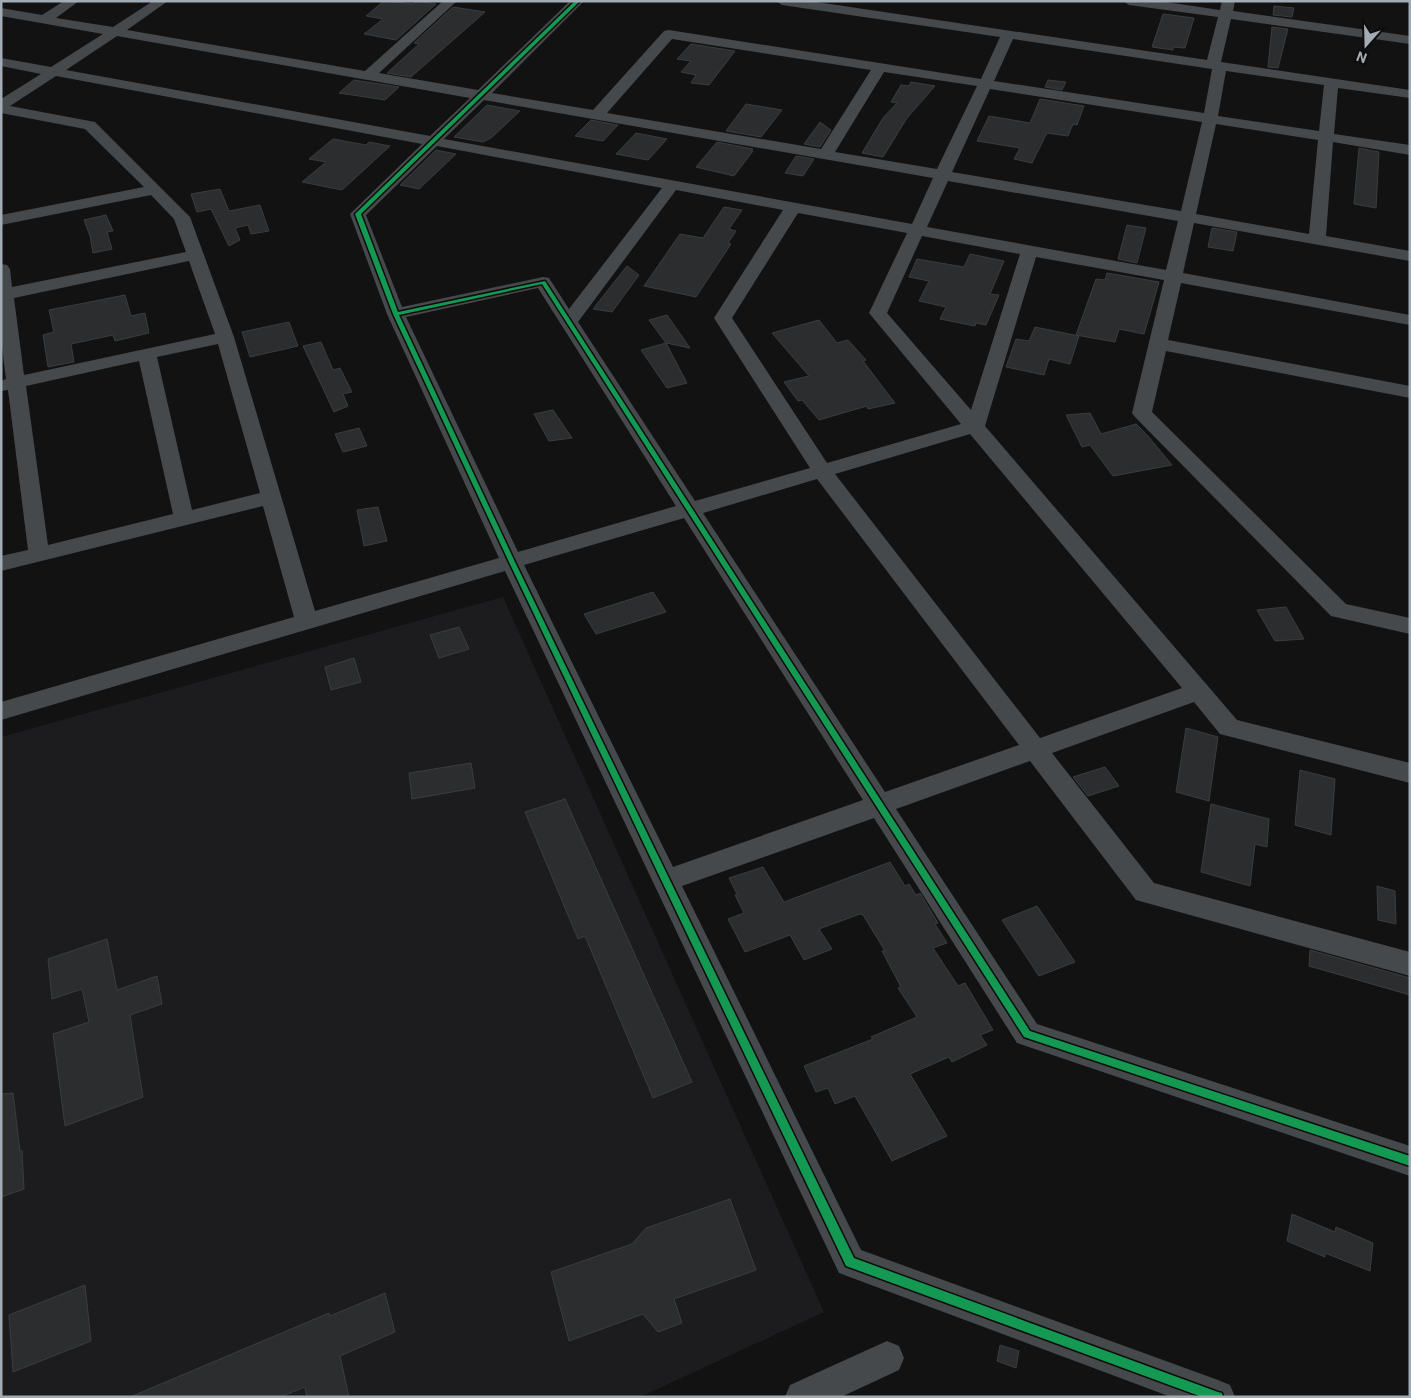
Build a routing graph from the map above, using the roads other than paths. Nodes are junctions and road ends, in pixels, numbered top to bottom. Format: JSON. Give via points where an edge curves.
{"nodes":[{"id":1,"x":73,"y":1,"type":"edge"},
{"id":2,"x":162,"y":1,"type":"edge"},
{"id":3,"x":433,"y":1,"type":"edge"},
{"id":4,"x":578,"y":1,"type":"edge"},
{"id":5,"x":782,"y":1,"type":"edge"},
{"id":6,"x":1129,"y":1,"type":"edge"},
{"id":7,"x":450,"y":2,"type":"edge"},
{"id":8,"x":1227,"y":8,"type":"edge"},
{"id":9,"x":1,"y":12,"type":"edge"},
{"id":10,"x":45,"y":19,"type":"junction"},
{"id":11,"x":116,"y":31,"type":"junction"},
{"id":12,"x":1008,"y":35,"type":"junction"},
{"id":13,"x":1410,"y":40,"type":"edge"},
{"id":14,"x":1,"y":62,"type":"edge"},
{"id":15,"x":1216,"y":66,"type":"junction"},
{"id":16,"x":880,"y":67,"type":"junction"},
{"id":17,"x":54,"y":72,"type":"junction"},
{"id":18,"x":369,"y":75,"type":"junction"},
{"id":19,"x":1331,"y":82,"type":"junction"},
{"id":20,"x":985,"y":84,"type":"junction"},
{"id":21,"x":1410,"y":94,"type":"edge"},
{"id":22,"x":481,"y":95,"type":"junction"},
{"id":23,"x":1,"y":108,"type":"edge"},
{"id":24,"x":597,"y":115,"type":"junction"},
{"id":25,"x":1210,"y":119,"type":"junction"},
{"id":26,"x":1326,"y":137,"type":"junction"},
{"id":27,"x":434,"y":141,"type":"junction"},
{"id":28,"x":1410,"y":150,"type":"edge"},
{"id":29,"x":826,"y":154,"type":"junction"},
{"id":30,"x":943,"y":175,"type":"junction"},
{"id":31,"x":672,"y":185,"type":"junction"},
{"id":32,"x":155,"y":190,"type":"junction"},
{"id":33,"x":793,"y":207,"type":"junction"},
{"id":34,"x":1187,"y":217,"type":"junction"},
{"id":35,"x":1,"y":220,"type":"edge"},
{"id":36,"x":917,"y":230,"type":"junction"},
{"id":37,"x":1317,"y":240,"type":"junction"},
{"id":38,"x":1030,"y":250,"type":"junction"},
{"id":39,"x":196,"y":255,"type":"junction"},
{"id":40,"x":1410,"y":256,"type":"edge"},
{"id":41,"x":1,"y":269,"type":"edge"},
{"id":42,"x":1173,"y":276,"type":"junction"},
{"id":43,"x":3,"y":294,"type":"edge"},
{"id":44,"x":396,"y":314,"type":"junction"},
{"id":45,"x":1410,"y":320,"type":"edge"},
{"id":46,"x":568,"y":322,"type":"junction"},
{"id":47,"x":224,"y":337,"type":"junction"},
{"id":48,"x":1158,"y":344,"type":"junction"},
{"id":49,"x":147,"y":354,"type":"junction"},
{"id":50,"x":9,"y":384,"type":"edge"},
{"id":51,"x":1410,"y":392,"type":"edge"},
{"id":52,"x":976,"y":426,"type":"junction"},
{"id":53,"x":822,"y":471,"type":"junction"},
{"id":54,"x":271,"y":497,"type":"junction"},
{"id":55,"x":688,"y":510,"type":"junction"},
{"id":56,"x":184,"y":519,"type":"junction"},
{"id":57,"x":39,"y":555,"type":"junction"},
{"id":58,"x":512,"y":562,"type":"junction"},
{"id":59,"x":1,"y":564,"type":"edge"},
{"id":60,"x":308,"y":622,"type":"junction"},
{"id":61,"x":1410,"y":626,"type":"edge"},
{"id":62,"x":1199,"y":691,"type":"junction"},
{"id":63,"x":1,"y":711,"type":"edge"},
{"id":64,"x":1036,"y":749,"type":"junction"},
{"id":65,"x":1410,"y":773,"type":"edge"},
{"id":66,"x":879,"y":805,"type":"junction"},
{"id":67,"x":666,"y":881,"type":"junction"},
{"id":68,"x":1410,"y":964,"type":"edge"},
{"id":69,"x":1410,"y":1161,"type":"edge"},
{"id":70,"x":888,"y":1358,"type":"dead end"},
{"id":71,"x":802,"y":1397,"type":"edge"},
{"id":72,"x":1218,"y":1397,"type":"edge"}],
"edges":[{"from":1,"to":10,"type":"street"},
{"from":2,"to":11,"type":"street"},
{"from":3,"to":7,"type":"street"},
{"from":4,"to":22,"type":"street"},
{"from":5,"to":12,"type":"street"},
{"from":6,"to":8,"type":"street"},
{"from":7,"to":18,"type":"street"},
{"from":8,"to":13,"type":"street"},
{"from":8,"to":15,"type":"street"},
{"from":9,"to":10,"type":"street"},
{"from":10,"to":11,"type":"street"},
{"from":11,"to":17,"type":"street"},
{"from":11,"to":18,"type":"street"},
{"from":12,"to":15,"type":"street"},
{"from":12,"to":20,"type":"street"},
{"from":14,"to":17,"type":"street"},
{"from":15,"to":19,"type":"street"},
{"from":15,"to":25,"type":"street"},
{"from":16,"to":20,"type":"street"},
{"from":16,"to":24,"type":"street","via":[[668,34]]},
{"from":16,"to":29,"type":"street"},
{"from":17,"to":23,"type":"street"},
{"from":17,"to":27,"type":"street"},
{"from":18,"to":22,"type":"street"},
{"from":19,"to":21,"type":"street"},
{"from":19,"to":26,"type":"street"},
{"from":20,"to":25,"type":"street"},
{"from":20,"to":30,"type":"street"},
{"from":22,"to":24,"type":"street"},
{"from":22,"to":27,"type":"street"},
{"from":23,"to":32,"type":"street","via":[[90,125]]},
{"from":24,"to":29,"type":"street"},
{"from":25,"to":26,"type":"street"},
{"from":25,"to":34,"type":"street"},
{"from":26,"to":28,"type":"street"},
{"from":26,"to":37,"type":"street"},
{"from":27,"to":31,"type":"street"},
{"from":27,"to":44,"type":"street","via":[[358,214]]},
{"from":29,"to":30,"type":"street"},
{"from":30,"to":34,"type":"street"},
{"from":30,"to":36,"type":"street"},
{"from":31,"to":33,"type":"street"},
{"from":31,"to":46,"type":"street"},
{"from":32,"to":35,"type":"street"},
{"from":32,"to":39,"type":"street","via":[[182,218]]},
{"from":33,"to":36,"type":"street"},
{"from":33,"to":53,"type":"street","via":[[723,318]]},
{"from":34,"to":37,"type":"street"},
{"from":34,"to":42,"type":"street"},
{"from":36,"to":38,"type":"street"},
{"from":36,"to":52,"type":"street","via":[[878,313]]},
{"from":37,"to":40,"type":"street"},
{"from":38,"to":42,"type":"street"},
{"from":38,"to":52,"type":"street"},
{"from":39,"to":43,"type":"street"},
{"from":39,"to":47,"type":"street"},
{"from":41,"to":43,"type":"street"},
{"from":42,"to":45,"type":"street"},
{"from":42,"to":48,"type":"street"},
{"from":43,"to":50,"type":"street"},
{"from":44,"to":46,"type":"street","via":[[543,282]]},
{"from":44,"to":58,"type":"street"},
{"from":46,"to":55,"type":"street"},
{"from":47,"to":49,"type":"street"},
{"from":47,"to":54,"type":"street"},
{"from":48,"to":51,"type":"street"},
{"from":48,"to":61,"type":"street","via":[[1142,413],[1339,610]]},
{"from":49,"to":50,"type":"street"},
{"from":49,"to":56,"type":"street"},
{"from":50,"to":57,"type":"street"},
{"from":52,"to":53,"type":"street"},
{"from":52,"to":62,"type":"street"},
{"from":53,"to":55,"type":"street"},
{"from":53,"to":64,"type":"street"},
{"from":54,"to":56,"type":"street"},
{"from":54,"to":60,"type":"street"},
{"from":55,"to":58,"type":"street"},
{"from":55,"to":66,"type":"street"},
{"from":56,"to":57,"type":"street"},
{"from":57,"to":59,"type":"street"},
{"from":58,"to":60,"type":"street"},
{"from":58,"to":67,"type":"street"},
{"from":60,"to":63,"type":"street"},
{"from":62,"to":64,"type":"street"},
{"from":62,"to":65,"type":"street","via":[[1229,727]]},
{"from":64,"to":66,"type":"street"},
{"from":64,"to":68,"type":"street","via":[[1145,892]]},
{"from":66,"to":67,"type":"street"},
{"from":66,"to":69,"type":"street","via":[[1027,1034]]},
{"from":67,"to":72,"type":"street","via":[[850,1262]]},
{"from":70,"to":71,"type":"street"}]}
